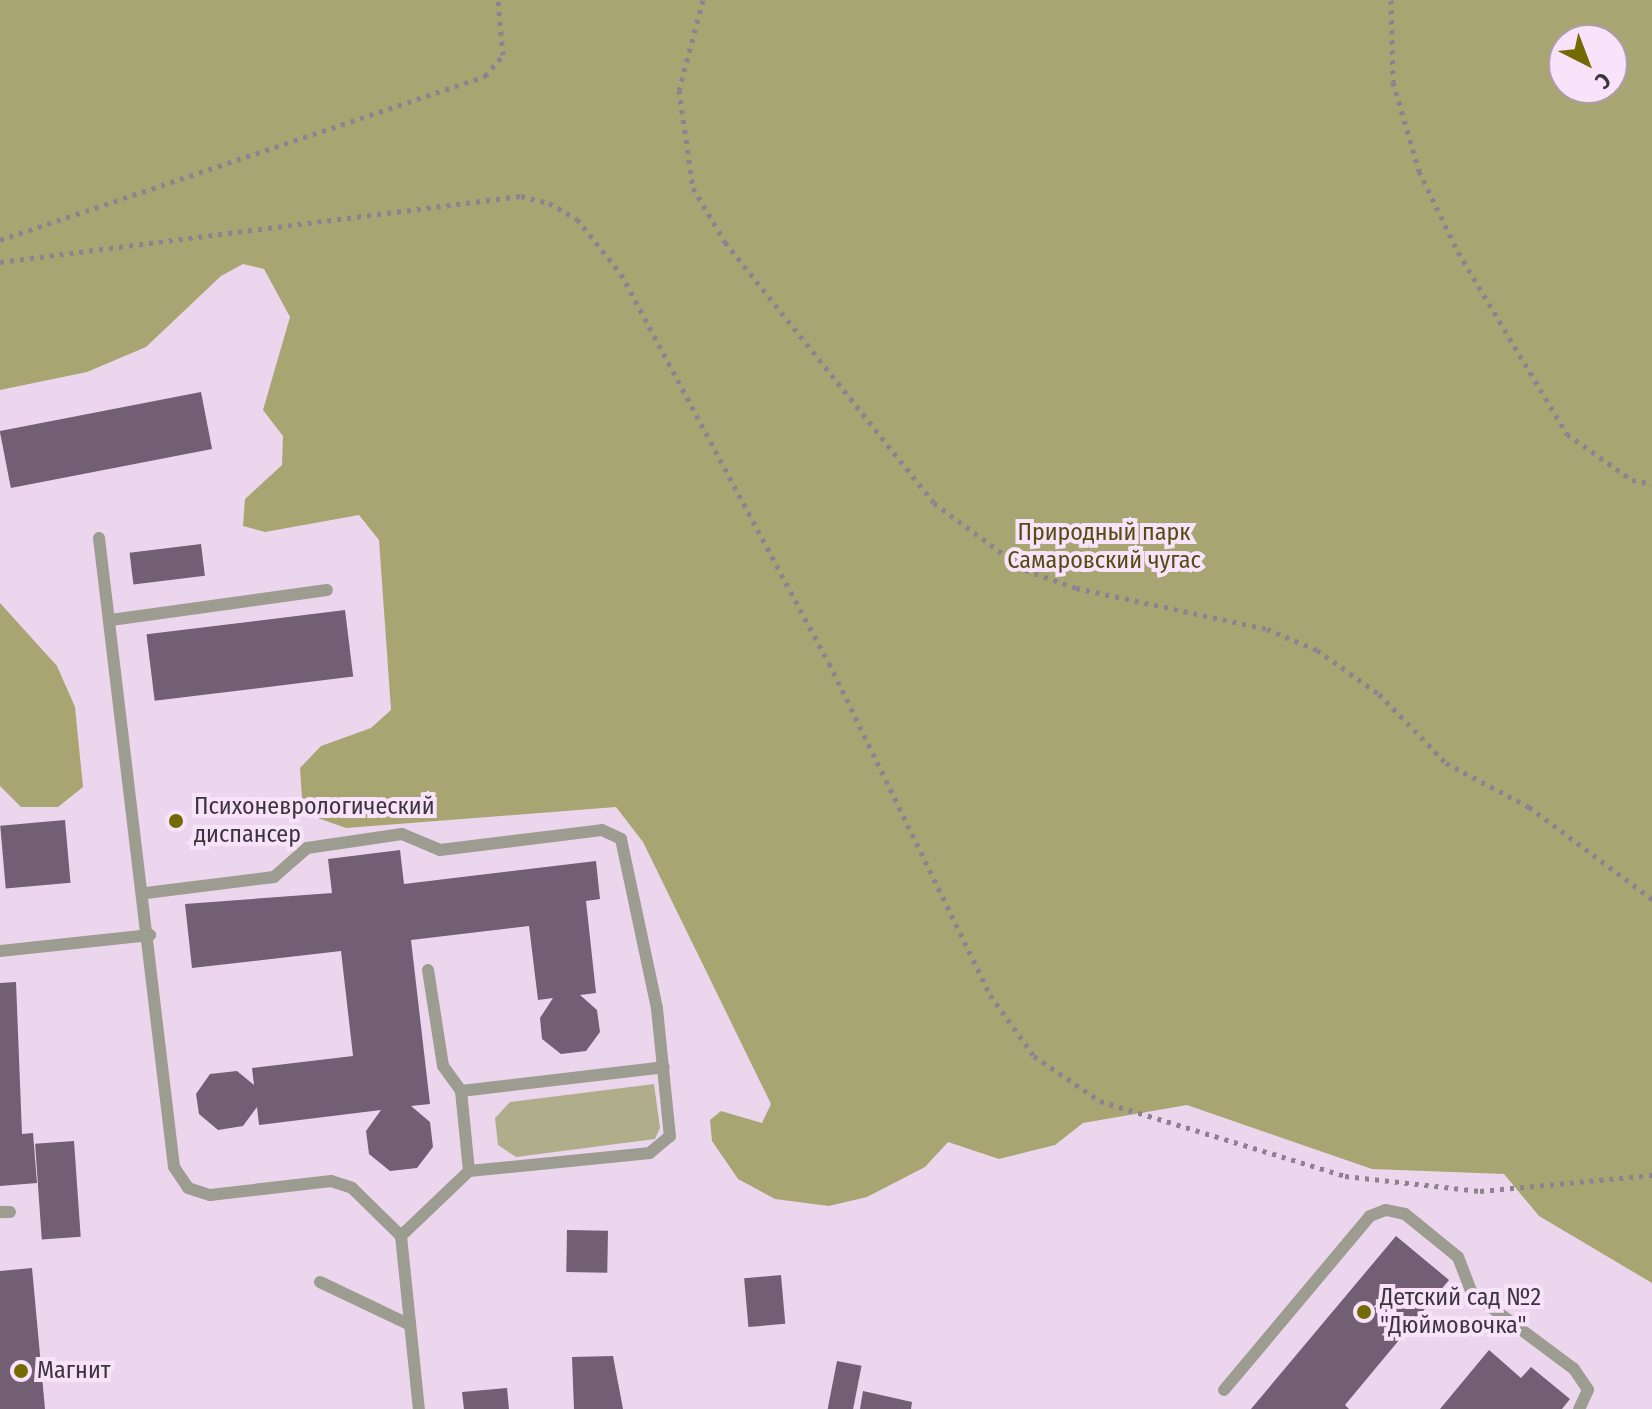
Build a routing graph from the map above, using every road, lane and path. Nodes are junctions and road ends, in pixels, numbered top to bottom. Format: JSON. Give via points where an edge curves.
{"nodes":[{"id":1,"x":498,"y":0,"type":"edge"},
{"id":2,"x":703,"y":0,"type":"edge"},
{"id":3,"x":1391,"y":0,"type":"edge"},
{"id":4,"x":0,"y":240,"type":"edge"},
{"id":5,"x":0,"y":262,"type":"edge"},
{"id":6,"x":1652,"y":484,"type":"edge"},
{"id":7,"x":99,"y":538,"type":"dead end"},
{"id":8,"x":327,"y":590,"type":"dead end"},
{"id":9,"x":111,"y":620,"type":"junction"},
{"id":10,"x":146,"y":893,"type":"junction"},
{"id":11,"x":1652,"y":899,"type":"edge"},
{"id":12,"x":150,"y":935,"type":"junction"},
{"id":13,"x":0,"y":951,"type":"edge"},
{"id":14,"x":428,"y":970,"type":"dead end"},
{"id":15,"x":664,"y":1067,"type":"junction"},
{"id":16,"x":461,"y":1091,"type":"junction"},
{"id":17,"x":469,"y":1171,"type":"junction"},
{"id":18,"x":1652,"y":1175,"type":"edge"},
{"id":19,"x":401,"y":1236,"type":"junction"},
{"id":20,"x":320,"y":1282,"type":"dead end"},
{"id":21,"x":408,"y":1324,"type":"junction"},
{"id":22,"x":1224,"y":1390,"type":"dead end"},
{"id":23,"x":419,"y":1409,"type":"edge"},
{"id":24,"x":1579,"y":1409,"type":"edge"}],
"edges":[{"from":1,"to":4,"type":"path","via":[[503,55],[485,76]]},
{"from":2,"to":11,"type":"path","via":[[679,90],[693,188],[725,242],[934,503],[1025,570],[1267,629],[1317,650],[1379,694],[1446,763],[1529,807]]},
{"from":3,"to":6,"type":"path","via":[[1393,82],[1419,171],[1458,252],[1567,434],[1632,480]]},
{"from":5,"to":18,"type":"path","via":[[521,196],[549,203],[577,219],[621,274],[829,663],[990,995],[1034,1056],[1100,1101],[1316,1170],[1480,1191]]},
{"from":7,"to":9,"type":"lane"},
{"from":8,"to":9,"type":"lane"},
{"from":9,"to":10,"type":"lane"},
{"from":10,"to":12,"type":"lane"},
{"from":10,"to":15,"type":"lane","via":[[274,877],[307,848],[402,834],[440,850],[610,831],[623,846]]},
{"from":12,"to":13,"type":"lane"},
{"from":12,"to":19,"type":"lane","via":[[180,1180],[210,1195],[331,1181],[352,1188]]},
{"from":14,"to":16,"type":"lane","via":[[443,1066]]},
{"from":15,"to":16,"type":"lane"},
{"from":15,"to":17,"type":"lane","via":[[671,1126],[659,1149]]},
{"from":16,"to":17,"type":"lane"},
{"from":17,"to":19,"type":"lane"},
{"from":19,"to":21,"type":"lane"},
{"from":20,"to":21,"type":"lane"},
{"from":21,"to":23,"type":"lane"},
{"from":22,"to":24,"type":"lane","via":[[1370,1216],[1386,1210],[1405,1214],[1458,1257],[1472,1293],[1574,1369],[1588,1390]]}]}
